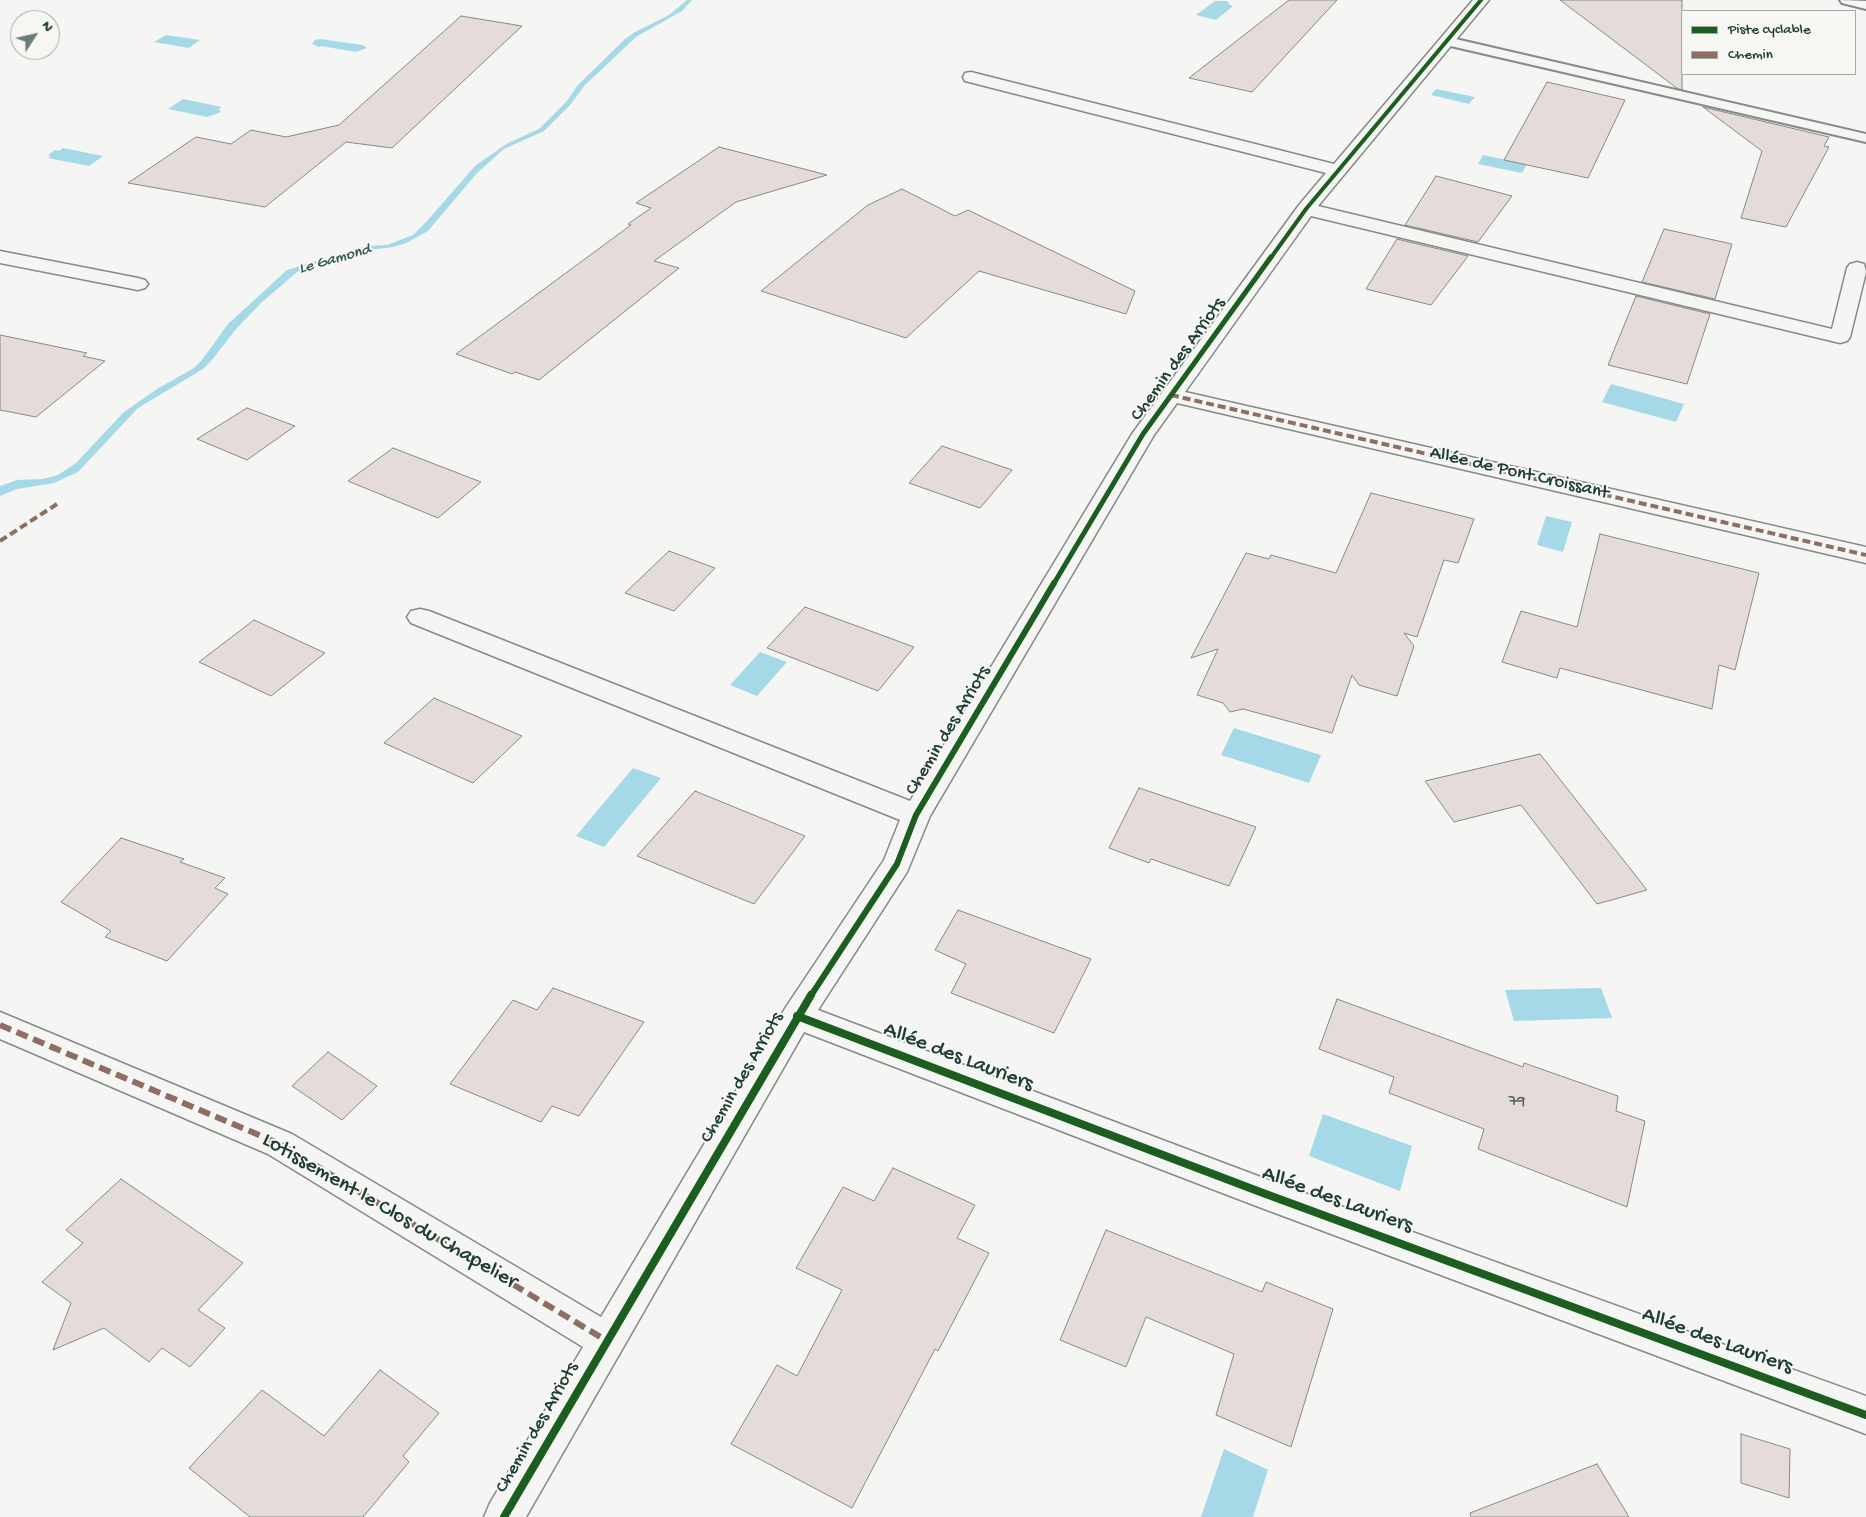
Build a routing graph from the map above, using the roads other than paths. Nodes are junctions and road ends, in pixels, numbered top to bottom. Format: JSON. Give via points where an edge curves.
{"nodes":[{"id":1,"x":1481,"y":0,"type":"edge"},
{"id":2,"x":1846,"y":0,"type":"edge"},
{"id":3,"x":1866,"y":4,"type":"edge"},
{"id":4,"x":1447,"y":41,"type":"junction"},
{"id":5,"x":971,"y":77,"type":"dead end"},
{"id":6,"x":1866,"y":138,"type":"edge"},
{"id":7,"x":1339,"y":171,"type":"junction"},
{"id":8,"x":1306,"y":209,"type":"junction"},
{"id":9,"x":0,"y":256,"type":"edge"},
{"id":10,"x":1857,"y":268,"type":"dead end"},
{"id":11,"x":138,"y":284,"type":"dead end"},
{"id":12,"x":1171,"y":395,"type":"junction"},
{"id":13,"x":1866,"y":555,"type":"edge"},
{"id":14,"x":420,"y":617,"type":"dead end"},
{"id":15,"x":916,"y":815,"type":"junction"},
{"id":16,"x":797,"y":1016,"type":"junction"},
{"id":17,"x":0,"y":1025,"type":"edge"},
{"id":18,"x":607,"y":1341,"type":"junction"},
{"id":19,"x":1866,"y":1416,"type":"edge"},
{"id":20,"x":504,"y":1517,"type":"edge"}],
"edges":[{"from":1,"to":4,"type":"street","name":"Chemin des Arriots"},
{"from":2,"to":3,"type":"lane"},
{"from":4,"to":6,"type":"lane"},
{"from":4,"to":7,"type":"street","name":"Chemin des Arriots"},
{"from":5,"to":7,"type":"street"},
{"from":7,"to":8,"type":"street","name":"Chemin des Arriots"},
{"from":8,"to":10,"type":"street","via":[[1840,337]]},
{"from":8,"to":12,"type":"street","name":"Chemin des Arriots"},
{"from":9,"to":11,"type":"street"},
{"from":12,"to":13,"type":"street","name":"Allée de Pont Croissant"},
{"from":12,"to":15,"type":"street","name":"Chemin des Arriots","via":[[1143,434]]},
{"from":14,"to":15,"type":"street"},
{"from":15,"to":16,"type":"street","name":"Chemin des Arriots","via":[[896,864]]},
{"from":16,"to":18,"type":"street","name":"Chemin des Arriots"},
{"from":16,"to":19,"type":"street","name":"Allée des Lauriers"},
{"from":17,"to":18,"type":"street","name":"Lotissement le Clos du Chapelier","via":[[280,1144]]},
{"from":18,"to":20,"type":"street","name":"Chemin des Arriots"}]}
